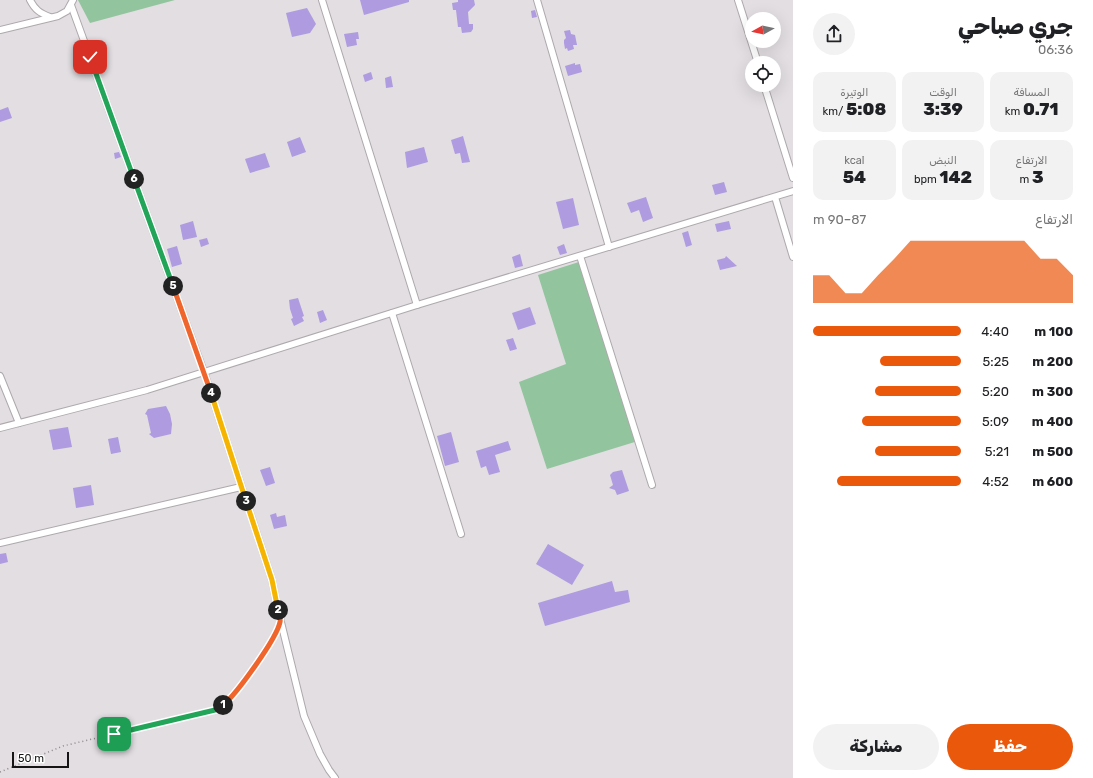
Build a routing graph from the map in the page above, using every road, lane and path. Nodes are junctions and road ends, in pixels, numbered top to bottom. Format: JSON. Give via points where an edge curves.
{"nodes":[{"id":1,"x":30,"y":0,"type":"edge"},
{"id":2,"x":322,"y":0,"type":"edge"},
{"id":3,"x":537,"y":0,"type":"edge"},
{"id":4,"x":738,"y":0,"type":"edge"},
{"id":5,"x":72,"y":2,"type":"edge"},
{"id":6,"x":50,"y":17,"type":"junction"},
{"id":7,"x":0,"y":30,"type":"edge"},
{"id":8,"x":756,"y":56,"type":"edge"},
{"id":9,"x":766,"y":92,"type":"edge"},
{"id":10,"x":793,"y":178,"type":"edge"},
{"id":11,"x":793,"y":192,"type":"edge"},
{"id":12,"x":775,"y":197,"type":"junction"},
{"id":13,"x":609,"y":247,"type":"junction"},
{"id":14,"x":580,"y":256,"type":"junction"},
{"id":15,"x":793,"y":257,"type":"edge"},
{"id":16,"x":417,"y":305,"type":"junction"},
{"id":17,"x":392,"y":313,"type":"junction"},
{"id":18,"x":204,"y":372,"type":"junction"},
{"id":19,"x":0,"y":376,"type":"edge"},
{"id":20,"x":19,"y":423,"type":"junction"},
{"id":21,"x":0,"y":428,"type":"edge"},
{"id":22,"x":652,"y":485,"type":"dead end"},
{"id":23,"x":241,"y":487,"type":"junction"},
{"id":24,"x":461,"y":534,"type":"dead end"},
{"id":25,"x":0,"y":543,"type":"edge"},
{"id":26,"x":280,"y":622,"type":"junction"},
{"id":27,"x":0,"y":772,"type":"edge"},
{"id":28,"x":335,"y":778,"type":"edge"}],
"edges":[{"from":1,"to":6,"type":"street","via":[[34,8]]},
{"from":2,"to":16,"type":"street"},
{"from":3,"to":13,"type":"street"},
{"from":4,"to":8,"type":"street"},
{"from":5,"to":6,"type":"street","via":[[67,10],[58,16]]},
{"from":5,"to":18,"type":"street"},
{"from":6,"to":7,"type":"street"},
{"from":9,"to":10,"type":"street"},
{"from":11,"to":12,"type":"street"},
{"from":12,"to":13,"type":"street"},
{"from":12,"to":15,"type":"street"},
{"from":13,"to":14,"type":"street"},
{"from":14,"to":16,"type":"street"},
{"from":14,"to":22,"type":"street"},
{"from":16,"to":17,"type":"street"},
{"from":17,"to":18,"type":"street"},
{"from":17,"to":24,"type":"street"},
{"from":18,"to":20,"type":"street","via":[[147,390]]},
{"from":18,"to":23,"type":"street"},
{"from":19,"to":20,"type":"street"},
{"from":20,"to":21,"type":"street"},
{"from":23,"to":25,"type":"street"},
{"from":23,"to":26,"type":"street","via":[[272,580]]},
{"from":26,"to":27,"type":"path","via":[[273,640],[234,693],[225,704],[215,710],[63,746]]},
{"from":26,"to":28,"type":"street","via":[[307,727]]}]}
